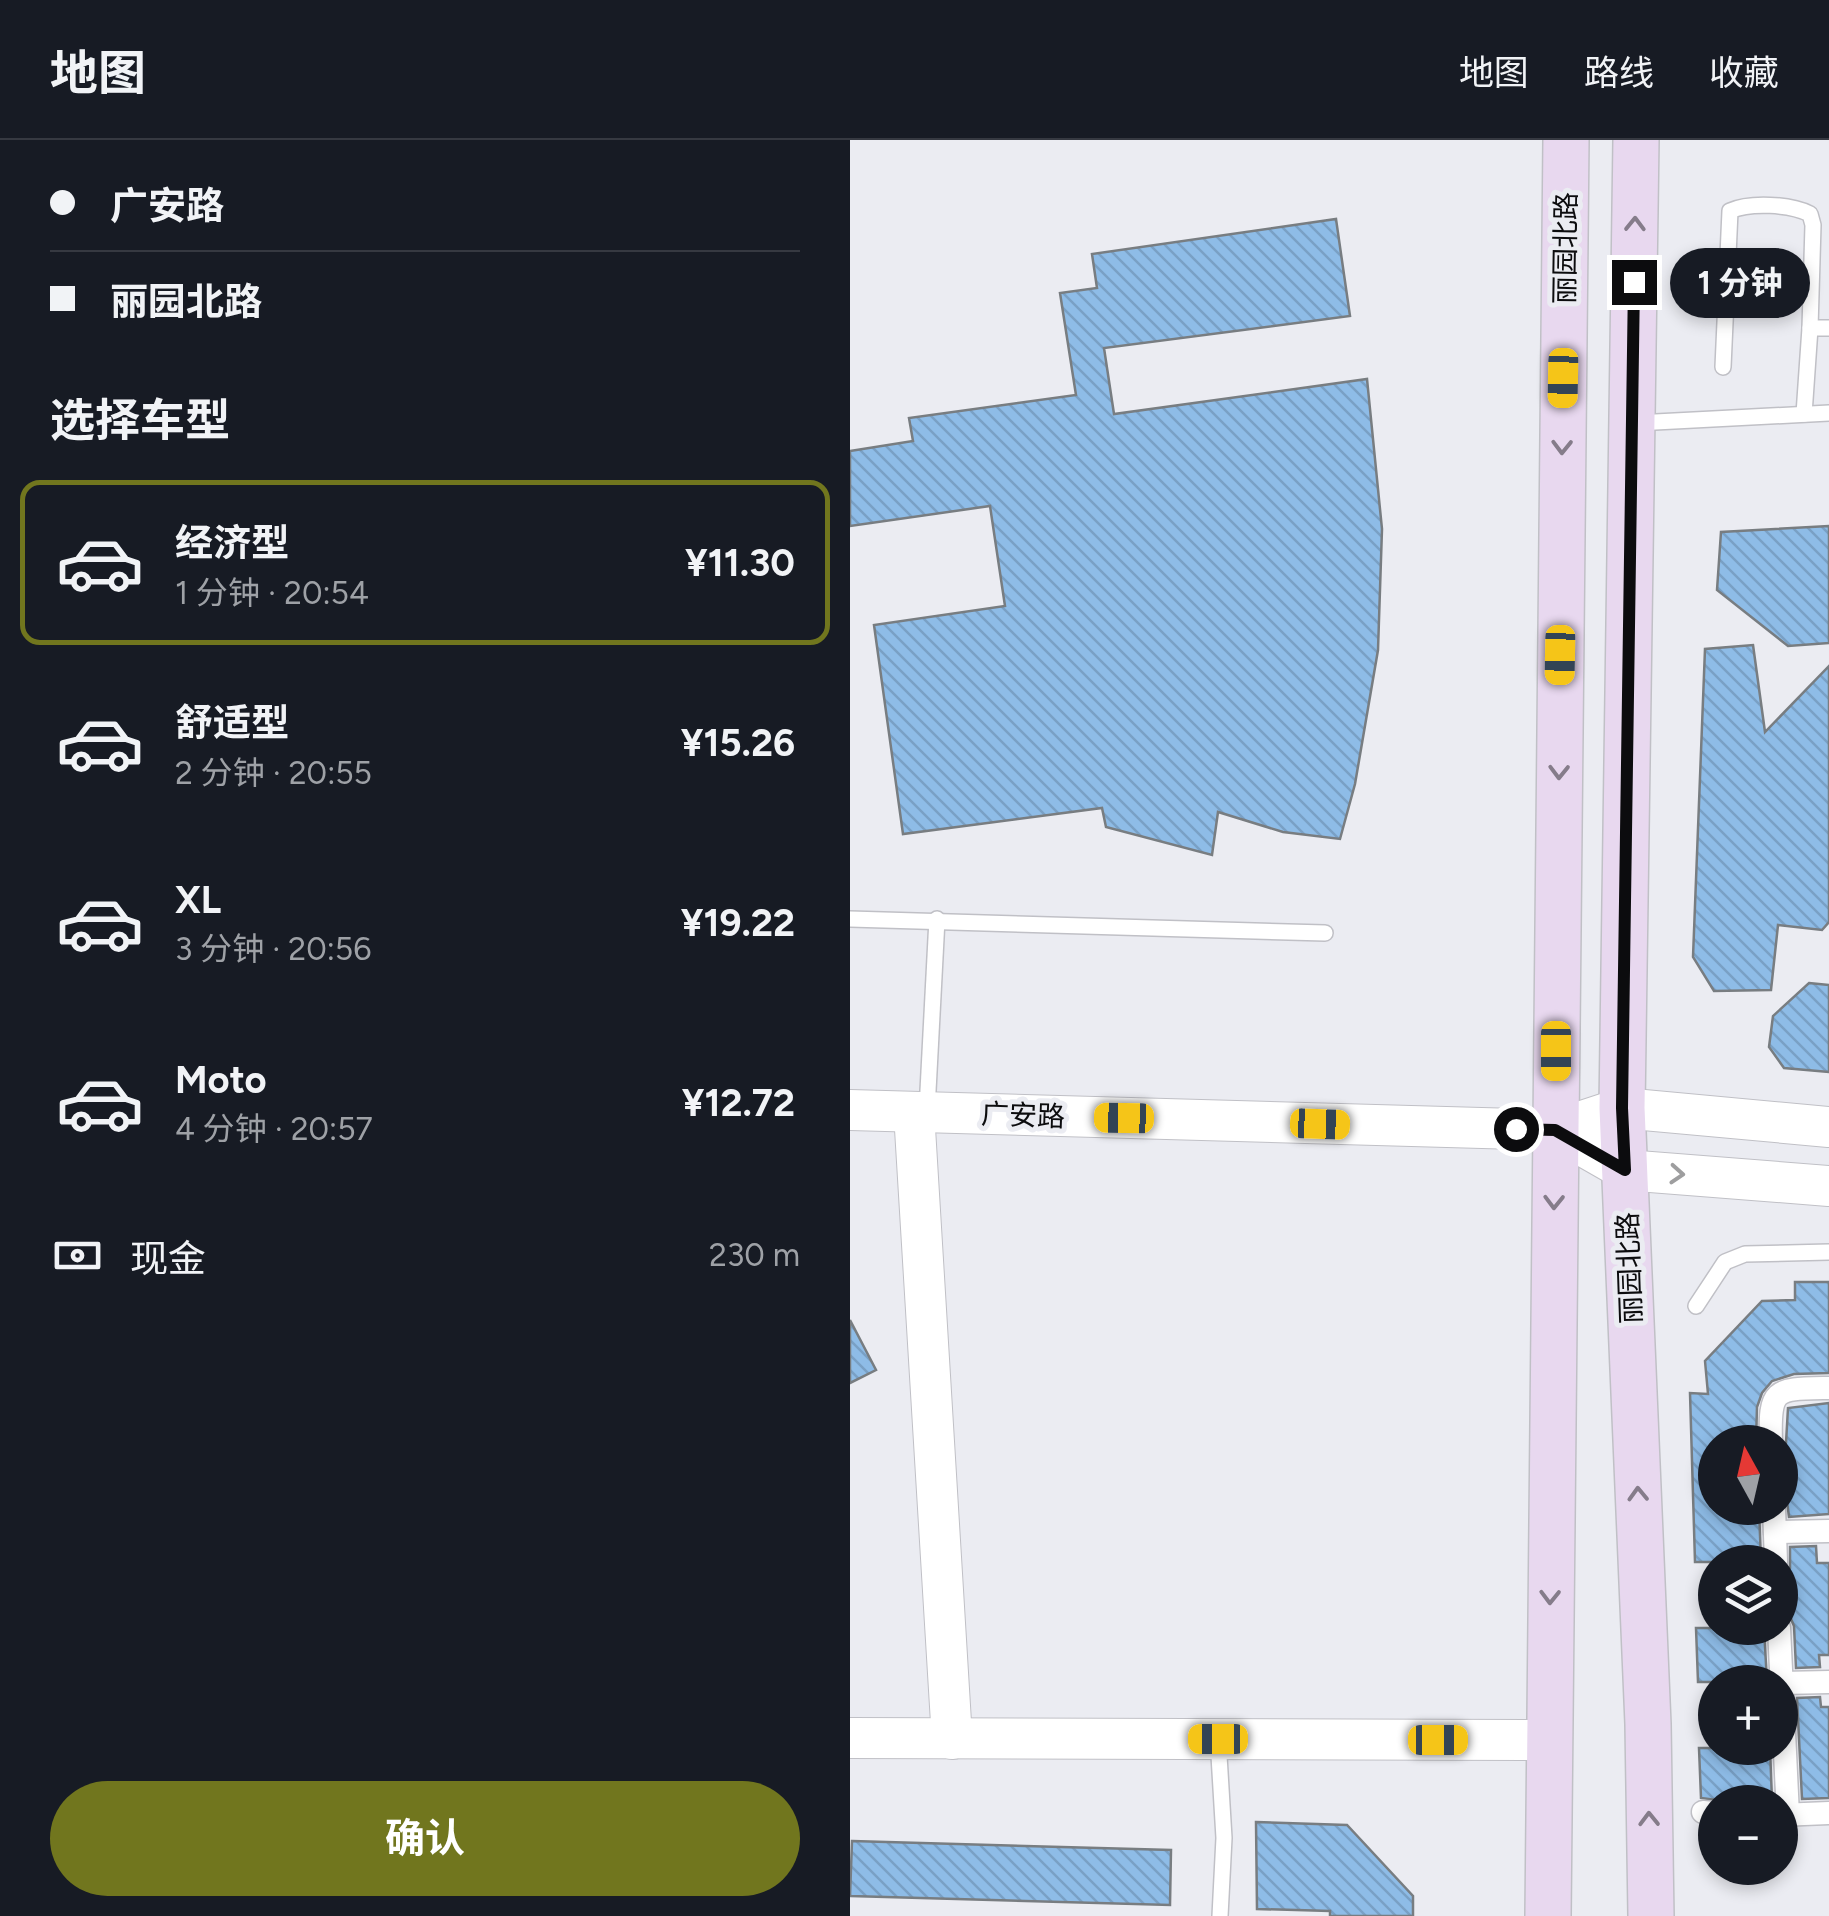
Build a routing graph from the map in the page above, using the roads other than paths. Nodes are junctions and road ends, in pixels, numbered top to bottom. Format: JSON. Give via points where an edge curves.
{"nodes":[{"id":1,"x":1566,"y":140,"type":"edge"},
{"id":2,"x":1636,"y":140,"type":"edge"},
{"id":3,"x":1810,"y":328,"type":"junction"},
{"id":4,"x":1829,"y":328,"type":"edge"},
{"id":5,"x":1724,"y":367,"type":"dead end"},
{"id":6,"x":1829,"y":413,"type":"edge"},
{"id":7,"x":1804,"y":414,"type":"junction"},
{"id":8,"x":1632,"y":423,"type":"junction"},
{"id":9,"x":850,"y":919,"type":"edge"},
{"id":10,"x":937,"y":919,"type":"junction"},
{"id":11,"x":1325,"y":934,"type":"dead end"},
{"id":12,"x":1622,"y":1108,"type":"junction"},
{"id":13,"x":850,"y":1110,"type":"edge"},
{"id":14,"x":921,"y":1112,"type":"junction"},
{"id":15,"x":1829,"y":1127,"type":"edge"},
{"id":16,"x":1555,"y":1130,"type":"junction"},
{"id":17,"x":1625,"y":1170,"type":"junction"},
{"id":18,"x":1829,"y":1186,"type":"edge"},
{"id":19,"x":1829,"y":1252,"type":"edge"},
{"id":20,"x":1696,"y":1306,"type":"dead end"},
{"id":21,"x":1829,"y":1388,"type":"edge"},
{"id":22,"x":1771,"y":1425,"type":"edge"},
{"id":23,"x":1775,"y":1525,"type":"edge"},
{"id":24,"x":1829,"y":1531,"type":"edge"},
{"id":25,"x":1775,"y":1532,"type":"junction"},
{"id":26,"x":1775,"y":1545,"type":"edge"},
{"id":27,"x":1829,"y":1682,"type":"edge"},
{"id":28,"x":1798,"y":1683,"type":"edge"},
{"id":29,"x":850,"y":1738,"type":"edge"},
{"id":30,"x":952,"y":1739,"type":"junction"},
{"id":31,"x":1218,"y":1739,"type":"junction"},
{"id":32,"x":1548,"y":1740,"type":"junction"},
{"id":33,"x":1829,"y":1813,"type":"edge"},
{"id":34,"x":1798,"y":1814,"type":"edge"},
{"id":35,"x":1220,"y":1916,"type":"edge"},
{"id":36,"x":1548,"y":1916,"type":"edge"},
{"id":37,"x":1651,"y":1916,"type":"edge"}],
"edges":[{"from":1,"to":16,"type":"main road","name":"丽园北路","one_way":true},
{"from":8,"to":2,"type":"main road","name":"丽园北路","one_way":true},
{"from":3,"to":4,"type":"lane"},
{"from":3,"to":5,"type":"lane","via":[[1810,214],[1742,206],[1730,211]]},
{"from":3,"to":7,"type":"lane"},
{"from":6,"to":7,"type":"lane"},
{"from":7,"to":8,"type":"lane"},
{"from":8,"to":12,"type":"main road","name":"丽园北路"},
{"from":9,"to":10,"type":"lane"},
{"from":10,"to":11,"type":"lane"},
{"from":10,"to":14,"type":"lane"},
{"from":12,"to":15,"type":"street","name":"广安路"},
{"from":12,"to":16,"type":"street","name":"广安路"},
{"from":12,"to":17,"type":"main road","name":"丽园北路"},
{"from":13,"to":14,"type":"street","name":"广安路"},
{"from":14,"to":16,"type":"street","name":"广安路"},
{"from":14,"to":30,"type":"street"},
{"from":16,"to":17,"type":"street","name":"广安路"},
{"from":16,"to":32,"type":"main road","name":"丽园北路","one_way":true},
{"from":17,"to":18,"type":"street","name":"广安路","one_way":true},
{"from":37,"to":17,"type":"main road","name":"丽园北路","one_way":true},
{"from":19,"to":20,"type":"lane","via":[[1745,1254],[1724,1262]]},
{"from":21,"to":22,"type":"street","via":[[1778,1394]]},
{"from":23,"to":25,"type":"street"},
{"from":24,"to":25,"type":"street"},
{"from":25,"to":26,"type":"street"},
{"from":27,"to":28,"type":"street"},
{"from":29,"to":30,"type":"street"},
{"from":30,"to":31,"type":"street"},
{"from":31,"to":32,"type":"street"},
{"from":31,"to":35,"type":"lane"},
{"from":32,"to":36,"type":"main road","name":"丽园北路"},
{"from":33,"to":34,"type":"street"}]}
